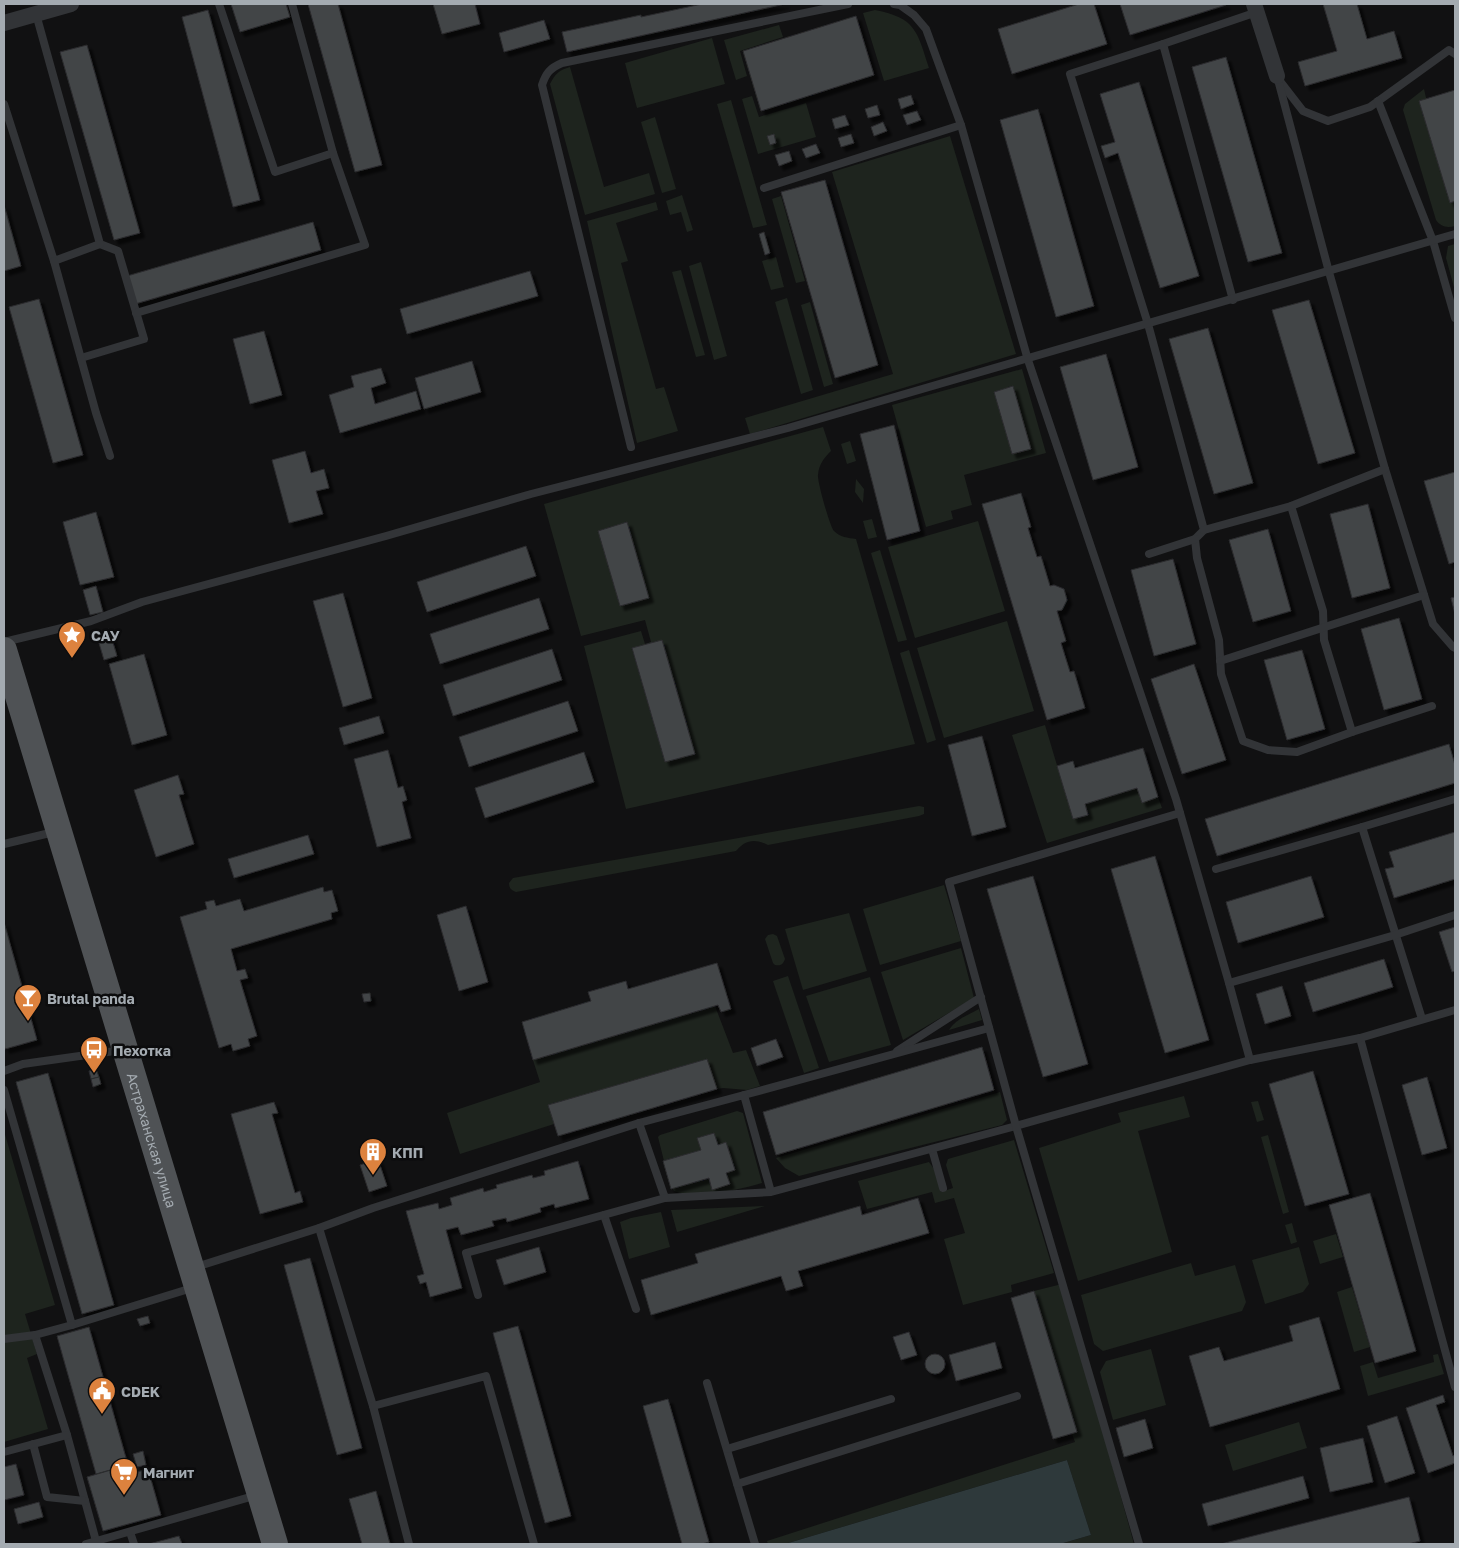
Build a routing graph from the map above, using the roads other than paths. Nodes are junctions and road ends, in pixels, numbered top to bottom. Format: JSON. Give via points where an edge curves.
{"nodes":[{"id":1,"x":71,"y":4,"type":"edge"},
{"id":2,"x":219,"y":4,"type":"edge"},
{"id":3,"x":292,"y":4,"type":"edge"},
{"id":4,"x":848,"y":4,"type":"edge"},
{"id":5,"x":894,"y":4,"type":"edge"},
{"id":6,"x":1255,"y":8,"type":"edge"},
{"id":7,"x":36,"y":14,"type":"junction"},
{"id":8,"x":4,"y":23,"type":"edge"},
{"id":9,"x":1163,"y":44,"type":"junction"},
{"id":10,"x":1455,"y":54,"type":"edge"},
{"id":11,"x":1277,"y":76,"type":"junction"},
{"id":12,"x":1378,"y":101,"type":"junction"},
{"id":13,"x":4,"y":104,"type":"edge"},
{"id":14,"x":961,"y":125,"type":"junction"},
{"id":15,"x":333,"y":153,"type":"junction"},
{"id":16,"x":764,"y":188,"type":"dead end"},
{"id":17,"x":1455,"y":234,"type":"edge"},
{"id":18,"x":1433,"y":241,"type":"junction"},
{"id":19,"x":100,"y":244,"type":"junction"},
{"id":20,"x":54,"y":261,"type":"junction"},
{"id":21,"x":1329,"y":272,"type":"junction"},
{"id":22,"x":1233,"y":300,"type":"junction"},
{"id":23,"x":136,"y":312,"type":"junction"},
{"id":24,"x":1455,"y":318,"type":"edge"},
{"id":25,"x":1148,"y":324,"type":"junction"},
{"id":26,"x":81,"y":358,"type":"junction"},
{"id":27,"x":1028,"y":360,"type":"junction"},
{"id":28,"x":631,"y":447,"type":"dead end"},
{"id":29,"x":110,"y":456,"type":"dead end"},
{"id":30,"x":1385,"y":469,"type":"junction"},
{"id":31,"x":1291,"y":506,"type":"junction"},
{"id":32,"x":1204,"y":530,"type":"junction"},
{"id":33,"x":1195,"y":540,"type":"junction"},
{"id":34,"x":1149,"y":554,"type":"dead end"},
{"id":35,"x":1424,"y":595,"type":"junction"},
{"id":36,"x":1324,"y":628,"type":"junction"},
{"id":37,"x":4,"y":642,"type":"edge"},
{"id":38,"x":1455,"y":648,"type":"edge"},
{"id":39,"x":4,"y":650,"type":"edge"},
{"id":40,"x":1220,"y":661,"type":"junction"},
{"id":41,"x":1432,"y":706,"type":"dead end"},
{"id":42,"x":1352,"y":732,"type":"junction"},
{"id":43,"x":1455,"y":798,"type":"edge"},
{"id":44,"x":1180,"y":813,"type":"junction"},
{"id":45,"x":1362,"y":827,"type":"junction"},
{"id":46,"x":58,"y":831,"type":"junction"},
{"id":47,"x":4,"y":844,"type":"edge"},
{"id":48,"x":1216,"y":869,"type":"dead end"},
{"id":49,"x":1455,"y":915,"type":"edge"},
{"id":50,"x":1395,"y":935,"type":"junction"},
{"id":51,"x":1229,"y":983,"type":"junction"},
{"id":52,"x":980,"y":997,"type":"junction"},
{"id":53,"x":1455,"y":1010,"type":"edge"},
{"id":54,"x":1422,"y":1019,"type":"junction"},
{"id":55,"x":989,"y":1028,"type":"junction"},
{"id":56,"x":1360,"y":1038,"type":"junction"},
{"id":57,"x":125,"y":1050,"type":"junction"},
{"id":58,"x":891,"y":1055,"type":"junction"},
{"id":59,"x":1250,"y":1060,"type":"junction"},
{"id":60,"x":4,"y":1072,"type":"edge"},
{"id":61,"x":4,"y":1090,"type":"edge"},
{"id":62,"x":744,"y":1095,"type":"junction"},
{"id":63,"x":638,"y":1124,"type":"junction"},
{"id":64,"x":1016,"y":1126,"type":"junction"},
{"id":65,"x":932,"y":1149,"type":"junction"},
{"id":66,"x":943,"y":1188,"type":"dead end"},
{"id":67,"x":771,"y":1192,"type":"junction"},
{"id":68,"x":665,"y":1198,"type":"junction"},
{"id":69,"x":604,"y":1215,"type":"junction"},
{"id":70,"x":319,"y":1228,"type":"junction"},
{"id":71,"x":194,"y":1278,"type":"junction"},
{"id":72,"x":478,"y":1295,"type":"dead end"},
{"id":73,"x":636,"y":1309,"type":"dead end"},
{"id":74,"x":72,"y":1325,"type":"junction"},
{"id":75,"x":35,"y":1335,"type":"junction"},
{"id":76,"x":4,"y":1338,"type":"edge"},
{"id":77,"x":707,"y":1382,"type":"dead end"},
{"id":78,"x":1455,"y":1387,"type":"edge"},
{"id":79,"x":1017,"y":1396,"type":"dead end"},
{"id":80,"x":891,"y":1399,"type":"dead end"},
{"id":81,"x":373,"y":1406,"type":"junction"},
{"id":82,"x":67,"y":1435,"type":"junction"},
{"id":83,"x":33,"y":1444,"type":"junction"},
{"id":84,"x":727,"y":1449,"type":"junction"},
{"id":85,"x":4,"y":1452,"type":"edge"},
{"id":86,"x":737,"y":1484,"type":"junction"},
{"id":87,"x":259,"y":1494,"type":"junction"},
{"id":88,"x":85,"y":1501,"type":"junction"},
{"id":89,"x":130,"y":1532,"type":"junction"},
{"id":90,"x":96,"y":1541,"type":"junction"},
{"id":91,"x":86,"y":1544,"type":"edge"},
{"id":92,"x":134,"y":1544,"type":"edge"},
{"id":93,"x":275,"y":1544,"type":"edge"},
{"id":94,"x":410,"y":1544,"type":"edge"},
{"id":95,"x":534,"y":1544,"type":"edge"},
{"id":96,"x":755,"y":1544,"type":"edge"},
{"id":97,"x":1139,"y":1544,"type":"edge"}],
"edges":[{"from":1,"to":7,"type":"street"},
{"from":2,"to":15,"type":"lane","via":[[275,172]]},
{"from":3,"to":15,"type":"lane"},
{"from":4,"to":28,"type":"lane","via":[[562,63],[552,66],[546,73],[542,85]]},
{"from":5,"to":14,"type":"lane","via":[[914,15],[926,29]]},
{"from":6,"to":9,"type":"lane"},
{"from":6,"to":11,"type":"street"},
{"from":7,"to":8,"type":"street"},
{"from":7,"to":19,"type":"lane"},
{"from":9,"to":22,"type":"lane"},
{"from":9,"to":25,"type":"lane","via":[[1070,74]]},
{"from":10,"to":12,"type":"lane","via":[[1449,50]]},
{"from":11,"to":12,"type":"lane","via":[[1303,111],[1328,120],[1370,107]]},
{"from":11,"to":21,"type":"lane"},
{"from":12,"to":18,"type":"lane"},
{"from":13,"to":20,"type":"lane"},
{"from":14,"to":16,"type":"lane"},
{"from":14,"to":27,"type":"lane"},
{"from":15,"to":23,"type":"lane","via":[[365,244]]},
{"from":17,"to":18,"type":"lane"},
{"from":18,"to":21,"type":"lane"},
{"from":18,"to":24,"type":"lane"},
{"from":19,"to":20,"type":"lane"},
{"from":19,"to":23,"type":"lane","via":[[118,251]]},
{"from":20,"to":26,"type":"lane"},
{"from":21,"to":22,"type":"lane"},
{"from":21,"to":30,"type":"lane"},
{"from":22,"to":25,"type":"lane"},
{"from":23,"to":26,"type":"lane","via":[[144,339]]},
{"from":25,"to":27,"type":"lane"},
{"from":25,"to":32,"type":"lane"},
{"from":26,"to":29,"type":"lane"},
{"from":27,"to":37,"type":"lane","via":[[788,428],[531,494],[151,599],[91,621]]},
{"from":27,"to":44,"type":"lane"},
{"from":30,"to":31,"type":"lane"},
{"from":30,"to":35,"type":"lane"},
{"from":31,"to":32,"type":"lane"},
{"from":31,"to":36,"type":"lane","via":[[1323,611]]},
{"from":32,"to":33,"type":"lane"},
{"from":33,"to":34,"type":"lane"},
{"from":33,"to":40,"type":"lane","via":[[1219,640]]},
{"from":35,"to":36,"type":"lane"},
{"from":35,"to":38,"type":"lane","via":[[1433,624]]},
{"from":36,"to":40,"type":"lane"},
{"from":36,"to":42,"type":"lane","via":[[1324,640]]},
{"from":39,"to":46,"type":"main road","name":"Астраханская улица"},
{"from":40,"to":42,"type":"lane","via":[[1221,674],[1243,741],[1268,750],[1297,752]]},
{"from":41,"to":42,"type":"lane"},
{"from":43,"to":45,"type":"lane"},
{"from":44,"to":51,"type":"lane"},
{"from":44,"to":52,"type":"lane","via":[[949,882]]},
{"from":45,"to":48,"type":"lane"},
{"from":45,"to":50,"type":"lane"},
{"from":46,"to":47,"type":"lane"},
{"from":46,"to":57,"type":"main road","name":"Астраханская улица"},
{"from":49,"to":50,"type":"lane"},
{"from":50,"to":51,"type":"lane"},
{"from":50,"to":54,"type":"lane"},
{"from":51,"to":59,"type":"lane"},
{"from":52,"to":55,"type":"lane"},
{"from":52,"to":58,"type":"lane"},
{"from":53,"to":54,"type":"lane"},
{"from":54,"to":56,"type":"lane"},
{"from":55,"to":58,"type":"lane"},
{"from":55,"to":64,"type":"lane"},
{"from":56,"to":59,"type":"lane"},
{"from":56,"to":78,"type":"lane"},
{"from":57,"to":60,"type":"lane","via":[[23,1064]]},
{"from":57,"to":71,"type":"main road","name":"Астраханская улица"},
{"from":58,"to":62,"type":"lane"},
{"from":59,"to":64,"type":"lane"},
{"from":61,"to":74,"type":"lane"},
{"from":62,"to":63,"type":"lane"},
{"from":62,"to":67,"type":"lane"},
{"from":63,"to":68,"type":"lane"},
{"from":63,"to":70,"type":"lane"},
{"from":64,"to":65,"type":"lane"},
{"from":64,"to":97,"type":"lane"},
{"from":65,"to":66,"type":"lane"},
{"from":65,"to":67,"type":"lane"},
{"from":67,"to":68,"type":"lane"},
{"from":68,"to":69,"type":"lane"},
{"from":69,"to":72,"type":"lane","via":[[466,1253]]},
{"from":69,"to":73,"type":"lane"},
{"from":70,"to":71,"type":"lane"},
{"from":70,"to":81,"type":"lane"},
{"from":71,"to":74,"type":"lane"},
{"from":71,"to":87,"type":"main road","name":"Астраханская улица"},
{"from":74,"to":75,"type":"lane"},
{"from":75,"to":76,"type":"lane"},
{"from":75,"to":82,"type":"lane"},
{"from":77,"to":84,"type":"lane"},
{"from":79,"to":86,"type":"lane"},
{"from":80,"to":84,"type":"lane"},
{"from":81,"to":94,"type":"lane"},
{"from":81,"to":95,"type":"lane","via":[[486,1376]]},
{"from":82,"to":83,"type":"lane"},
{"from":82,"to":88,"type":"lane"},
{"from":83,"to":85,"type":"lane"},
{"from":83,"to":88,"type":"lane","via":[[47,1497]]},
{"from":84,"to":86,"type":"lane"},
{"from":86,"to":96,"type":"lane"},
{"from":87,"to":89,"type":"lane"},
{"from":87,"to":93,"type":"main road","name":"Астраханская улица"},
{"from":88,"to":90,"type":"lane"},
{"from":89,"to":90,"type":"lane"},
{"from":89,"to":92,"type":"lane"},
{"from":90,"to":91,"type":"lane"}]}
